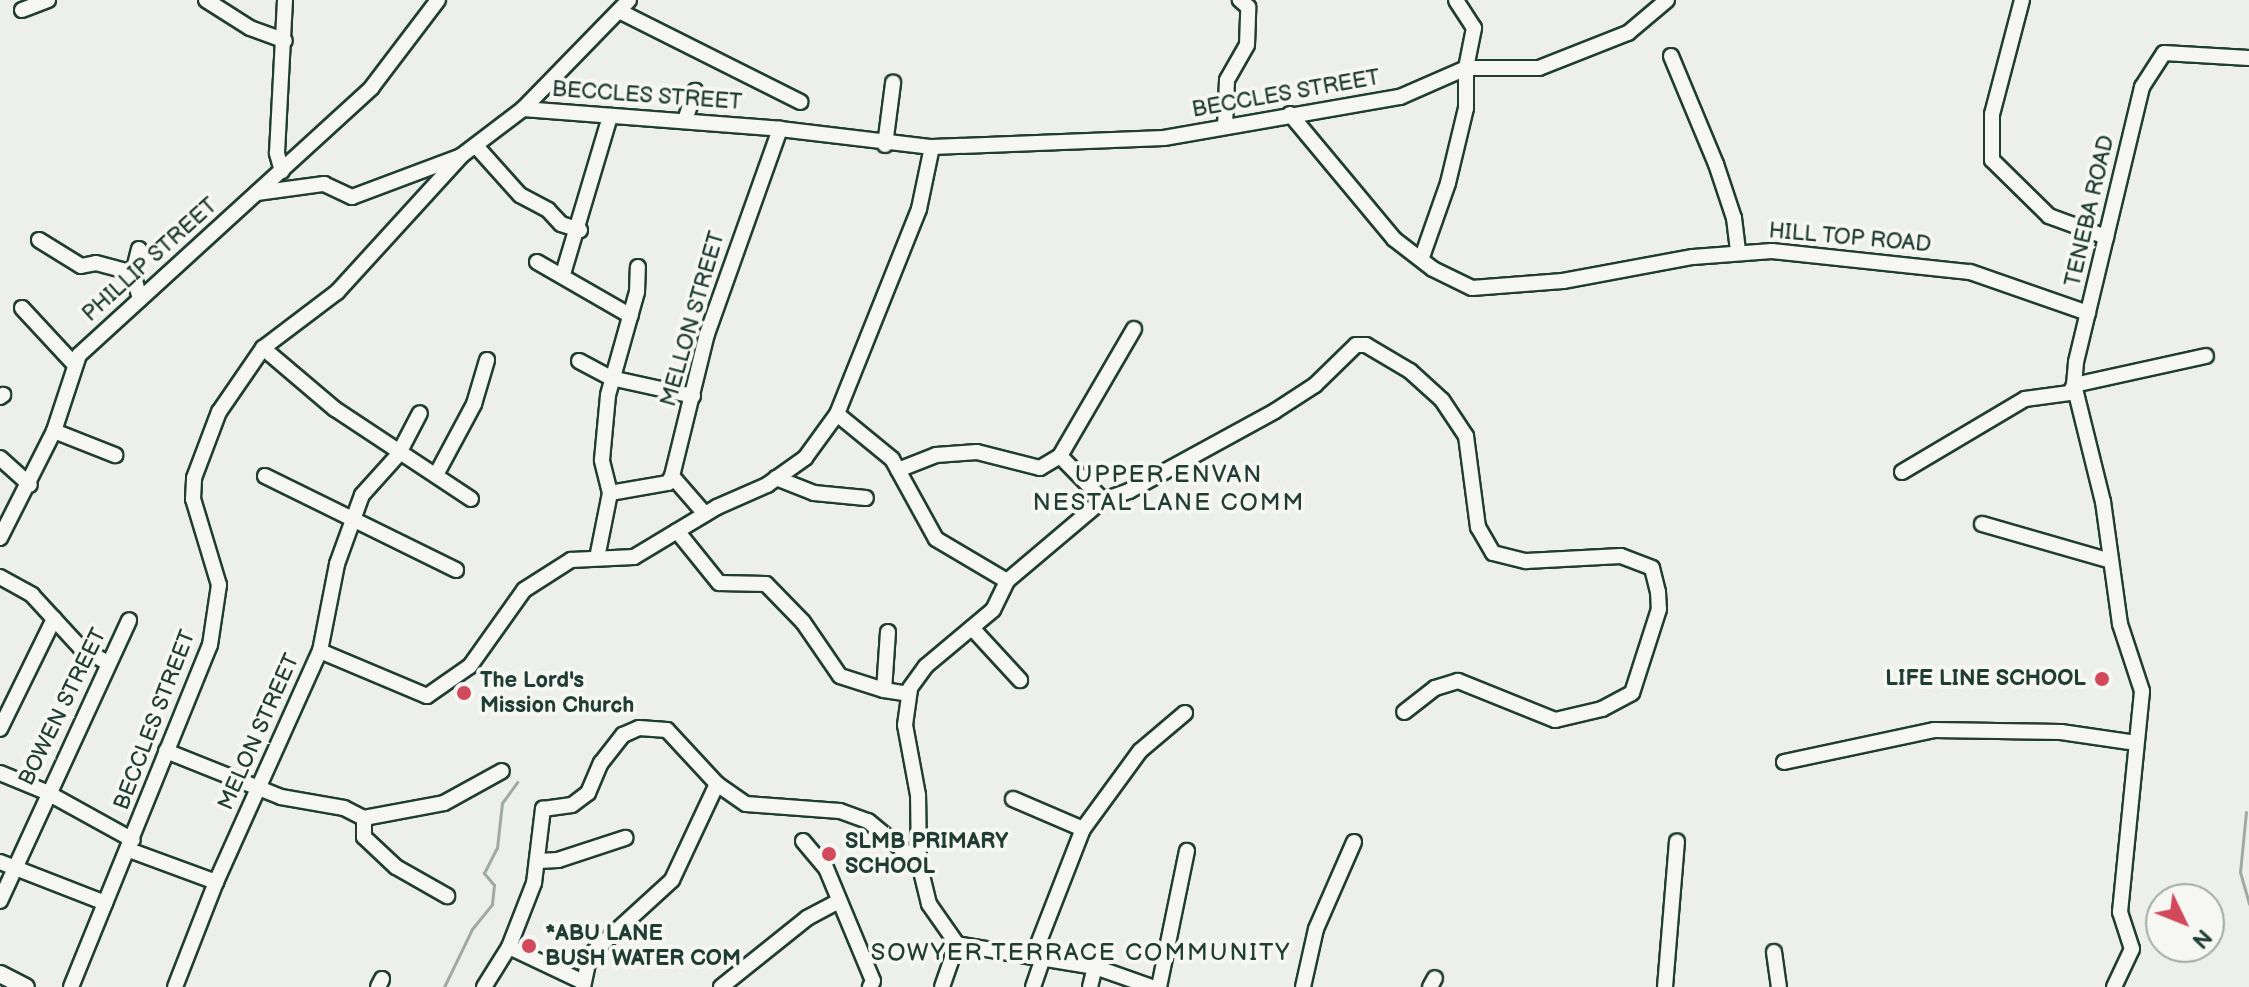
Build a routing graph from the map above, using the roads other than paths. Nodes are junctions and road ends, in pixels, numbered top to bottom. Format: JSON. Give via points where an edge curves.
{"nodes":[{"id":1,"x":48,"y":0,"type":"edge"},
{"id":2,"x":206,"y":0,"type":"edge"},
{"id":3,"x":285,"y":0,"type":"edge"},
{"id":4,"x":438,"y":0,"type":"edge"},
{"id":5,"x":1240,"y":0,"type":"edge"},
{"id":6,"x":1667,"y":0,"type":"edge"},
{"id":7,"x":2022,"y":0,"type":"edge"},
{"id":8,"x":1465,"y":3,"type":"edge"},
{"id":9,"x":624,"y":6,"type":"edge"},
{"id":10,"x":22,"y":10,"type":"dead end"},
{"id":11,"x":285,"y":41,"type":"junction"},
{"id":12,"x":1671,"y":56,"type":"dead end"},
{"id":13,"x":2249,"y":58,"type":"edge"},
{"id":14,"x":1466,"y":68,"type":"junction"},
{"id":15,"x":893,"y":83,"type":"dead end"},
{"id":16,"x":695,"y":91,"type":"dead end"},
{"id":17,"x":801,"y":102,"type":"dead end"},
{"id":18,"x":523,"y":109,"type":"junction"},
{"id":19,"x":1290,"y":114,"type":"junction"},
{"id":20,"x":610,"y":116,"type":"junction"},
{"id":21,"x":685,"y":120,"type":"junction"},
{"id":22,"x":1225,"y":126,"type":"junction"},
{"id":23,"x":780,"y":129,"type":"junction"},
{"id":24,"x":885,"y":145,"type":"junction"},
{"id":25,"x":476,"y":146,"type":"junction"},
{"id":26,"x":932,"y":147,"type":"junction"},
{"id":27,"x":461,"y":156,"type":"junction"},
{"id":28,"x":282,"y":171,"type":"junction"},
{"id":29,"x":257,"y":193,"type":"junction"},
{"id":30,"x":580,"y":230,"type":"junction"},
{"id":31,"x":2106,"y":237,"type":"junction"},
{"id":32,"x":39,"y":240,"type":"dead end"},
{"id":33,"x":139,"y":249,"type":"dead end"},
{"id":34,"x":1738,"y":253,"type":"junction"},
{"id":35,"x":1422,"y":257,"type":"junction"},
{"id":36,"x":537,"y":262,"type":"dead end"},
{"id":37,"x":638,"y":267,"type":"dead end"},
{"id":38,"x":133,"y":273,"type":"junction"},
{"id":39,"x":563,"y":274,"type":"junction"},
{"id":40,"x":140,"y":299,"type":"junction"},
{"id":41,"x":22,"y":308,"type":"dead end"},
{"id":42,"x":2088,"y":313,"type":"junction"},
{"id":43,"x":631,"y":316,"type":"junction"},
{"id":44,"x":1134,"y":329,"type":"dead end"},
{"id":45,"x":263,"y":348,"type":"junction"},
{"id":46,"x":2206,"y":356,"type":"dead end"},
{"id":47,"x":487,"y":360,"type":"dead end"},
{"id":48,"x":579,"y":361,"type":"dead end"},
{"id":49,"x":74,"y":364,"type":"junction"},
{"id":50,"x":611,"y":378,"type":"junction"},
{"id":51,"x":2074,"y":385,"type":"junction"},
{"id":52,"x":693,"y":396,"type":"junction"},
{"id":53,"x":420,"y":413,"type":"dead end"},
{"id":54,"x":837,"y":414,"type":"junction"},
{"id":55,"x":54,"y":431,"type":"junction"},
{"id":56,"x":115,"y":455,"type":"dead end"},
{"id":57,"x":398,"y":455,"type":"junction"},
{"id":58,"x":1060,"y":456,"type":"junction"},
{"id":59,"x":0,"y":458,"type":"edge"},
{"id":60,"x":898,"y":470,"type":"junction"},
{"id":61,"x":1902,"y":472,"type":"dead end"},
{"id":62,"x":436,"y":475,"type":"junction"},
{"id":63,"x":265,"y":476,"type":"dead end"},
{"id":64,"x":672,"y":476,"type":"junction"},
{"id":65,"x":776,"y":478,"type":"junction"},
{"id":66,"x":30,"y":485,"type":"junction"},
{"id":67,"x":610,"y":493,"type":"junction"},
{"id":68,"x":866,"y":498,"type":"dead end"},
{"id":69,"x":471,"y":499,"type":"dead end"},
{"id":70,"x":1103,"y":500,"type":"junction"},
{"id":71,"x":705,"y":514,"type":"junction"},
{"id":72,"x":354,"y":521,"type":"junction"},
{"id":73,"x":1982,"y":524,"type":"dead end"},
{"id":74,"x":677,"y":531,"type":"junction"},
{"id":75,"x":0,"y":538,"type":"edge"},
{"id":76,"x":597,"y":558,"type":"junction"},
{"id":77,"x":2111,"y":561,"type":"junction"},
{"id":78,"x":456,"y":570,"type":"dead end"},
{"id":79,"x":0,"y":577,"type":"edge"},
{"id":80,"x":1007,"y":581,"type":"junction"},
{"id":81,"x":54,"y":619,"type":"junction"},
{"id":82,"x":129,"y":620,"type":"dead end"},
{"id":83,"x":972,"y":628,"type":"junction"},
{"id":84,"x":888,"y":632,"type":"dead end"},
{"id":85,"x":320,"y":651,"type":"junction"},
{"id":86,"x":108,"y":663,"type":"junction"},
{"id":87,"x":1020,"y":680,"type":"dead end"},
{"id":88,"x":884,"y":690,"type":"junction"},
{"id":89,"x":909,"y":694,"type":"junction"},
{"id":90,"x":1404,"y":712,"type":"dead end"},
{"id":91,"x":1185,"y":713,"type":"dead end"},
{"id":92,"x":0,"y":729,"type":"edge"},
{"id":93,"x":2136,"y":743,"type":"junction"},
{"id":94,"x":166,"y":751,"type":"junction"},
{"id":95,"x":1784,"y":762,"type":"dead end"},
{"id":96,"x":502,"y":771,"type":"dead end"},
{"id":97,"x":0,"y":773,"type":"edge"},
{"id":98,"x":717,"y":784,"type":"junction"},
{"id":99,"x":260,"y":785,"type":"junction"},
{"id":100,"x":46,"y":792,"type":"junction"},
{"id":101,"x":1013,"y":799,"type":"dead end"},
{"id":102,"x":364,"y":818,"type":"junction"},
{"id":103,"x":1083,"y":829,"type":"junction"},
{"id":104,"x":625,"y":838,"type":"dead end"},
{"id":105,"x":803,"y":841,"type":"dead end"},
{"id":106,"x":1677,"y":841,"type":"dead end"},
{"id":107,"x":1354,"y":842,"type":"dead end"},
{"id":108,"x":131,"y":845,"type":"junction"},
{"id":109,"x":1187,"y":851,"type":"dead end"},
{"id":110,"x":538,"y":861,"type":"junction"},
{"id":111,"x":919,"y":863,"type":"junction"},
{"id":112,"x":6,"y":865,"type":"edge"},
{"id":113,"x":216,"y":882,"type":"junction"},
{"id":114,"x":447,"y":896,"type":"dead end"},
{"id":115,"x":0,"y":901,"type":"edge"},
{"id":116,"x":839,"y":901,"type":"junction"},
{"id":117,"x":105,"y":903,"type":"junction"},
{"id":118,"x":957,"y":944,"type":"junction"},
{"id":119,"x":509,"y":947,"type":"junction"},
{"id":120,"x":1774,"y":952,"type":"dead end"},
{"id":121,"x":1038,"y":957,"type":"junction"},
{"id":122,"x":1095,"y":967,"type":"junction"},
{"id":123,"x":0,"y":974,"type":"edge"},
{"id":124,"x":582,"y":984,"type":"edge"},
{"id":125,"x":871,"y":984,"type":"edge"},
{"id":126,"x":26,"y":987,"type":"edge"},
{"id":127,"x":71,"y":987,"type":"edge"},
{"id":128,"x":175,"y":987,"type":"edge"},
{"id":129,"x":484,"y":987,"type":"edge"},
{"id":130,"x":721,"y":987,"type":"edge"},
{"id":131,"x":942,"y":987,"type":"edge"},
{"id":132,"x":1033,"y":987,"type":"edge"},
{"id":133,"x":1090,"y":987,"type":"edge"},
{"id":134,"x":1152,"y":987,"type":"edge"},
{"id":135,"x":1159,"y":987,"type":"edge"},
{"id":136,"x":1303,"y":987,"type":"edge"},
{"id":137,"x":1665,"y":987,"type":"edge"},
{"id":138,"x":1779,"y":987,"type":"edge"},
{"id":139,"x":2114,"y":987,"type":"edge"}],
"edges":[{"from":1,"to":10,"type":"street"},
{"from":2,"to":11,"type":"street","via":[[250,28]]},
{"from":3,"to":11,"type":"street"},
{"from":4,"to":28,"type":"street","name":"PHILLIP STREET","via":[[372,87]]},
{"from":5,"to":22,"type":"street","via":[[1248,7],[1247,45],[1227,80]]},
{"from":6,"to":14,"type":"street","via":[[1628,33],[1595,50],[1524,71]]},
{"from":7,"to":31,"type":"street","via":[[1992,114],[1992,160],[2049,216]]},
{"from":8,"to":14,"type":"street","via":[[1474,38]]},
{"from":9,"to":17,"type":"street"},
{"from":9,"to":18,"type":"street"},
{"from":11,"to":28,"type":"street","via":[[277,153]]},
{"from":12,"to":34,"type":"street","via":[[1716,164],[1734,218]]},
{"from":13,"to":31,"type":"street","name":"TENEBA ROAD","via":[[2164,53],[2142,87]]},
{"from":14,"to":19,"type":"street","name":"BECCLES STREET","via":[[1400,97]]},
{"from":14,"to":35,"type":"street","via":[[1466,108]]},
{"from":15,"to":24,"type":"street"},
{"from":16,"to":21,"type":"street"},
{"from":18,"to":20,"type":"street","name":"BECCLES STREET"},
{"from":18,"to":25,"type":"street","name":"BECCLES STREET"},
{"from":19,"to":22,"type":"street","name":"BECCLES STREET"},
{"from":19,"to":35,"type":"street","name":"HILL TOP ROAD","via":[[1394,239]]},
{"from":20,"to":21,"type":"street","name":"BECCLES STREET"},
{"from":20,"to":30,"type":"street"},
{"from":21,"to":23,"type":"street","name":"BECCLES STREET"},
{"from":22,"to":26,"type":"street","name":"BECCLES STREET","via":[[1164,138]]},
{"from":23,"to":24,"type":"street","name":"BECCLES STREET"},
{"from":23,"to":52,"type":"street","name":"MELLON STREET","via":[[740,231]]},
{"from":24,"to":26,"type":"street","name":"BECCLES STREET"},
{"from":25,"to":27,"type":"street","name":"BECCLES STREET"},
{"from":25,"to":30,"type":"street","via":[[520,195],[561,224]]},
{"from":26,"to":54,"type":"street","via":[[919,209]]},
{"from":27,"to":29,"type":"street","via":[[352,197],[324,184]]},
{"from":27,"to":45,"type":"street","name":"BECCLES STREET","via":[[337,292]]},
{"from":28,"to":29,"type":"street","name":"PHILLIP STREET"},
{"from":29,"to":40,"type":"street","name":"PHILLIP STREET"},
{"from":30,"to":39,"type":"street"},
{"from":31,"to":42,"type":"street","name":"TENEBA ROAD"},
{"from":32,"to":38,"type":"street","via":[[81,266],[96,263]]},
{"from":33,"to":38,"type":"street"},
{"from":34,"to":35,"type":"street","name":"HILL TOP ROAD","via":[[1486,290],[1459,284]]},
{"from":34,"to":42,"type":"street","name":"HILL TOP ROAD","via":[[1772,251],[1970,272]]},
{"from":36,"to":39,"type":"street"},
{"from":37,"to":43,"type":"street"},
{"from":38,"to":40,"type":"street"},
{"from":39,"to":43,"type":"street"},
{"from":40,"to":49,"type":"street","name":"PHILLIP STREET"},
{"from":41,"to":49,"type":"street"},
{"from":42,"to":51,"type":"street","name":"TENEBA ROAD"},
{"from":43,"to":50,"type":"street"},
{"from":44,"to":58,"type":"street"},
{"from":45,"to":57,"type":"street"},
{"from":45,"to":94,"type":"street","name":"BECCLES STREET","via":[[219,412],[194,478],[193,499],[219,585],[210,645]]},
{"from":46,"to":51,"type":"street"},
{"from":47,"to":62,"type":"street","via":[[474,404]]},
{"from":48,"to":50,"type":"street"},
{"from":49,"to":55,"type":"street","name":"PHILLIP STREET"},
{"from":50,"to":52,"type":"street"},
{"from":50,"to":67,"type":"street","via":[[602,460]]},
{"from":51,"to":61,"type":"street","via":[[2070,393],[2025,399]]},
{"from":51,"to":77,"type":"street","via":[[2103,502]]},
{"from":52,"to":64,"type":"street","name":"MELLON STREET"},
{"from":53,"to":57,"type":"street","name":"MELON STREET"},
{"from":54,"to":60,"type":"street","via":[[892,459]]},
{"from":54,"to":65,"type":"street","via":[[805,458]]},
{"from":55,"to":56,"type":"street"},
{"from":55,"to":66,"type":"street","name":"PHILLIP STREET"},
{"from":57,"to":62,"type":"street"},
{"from":57,"to":72,"type":"street","name":"MELON STREET","via":[[362,495]]},
{"from":58,"to":60,"type":"street","via":[[1040,468],[977,452],[936,455]]},
{"from":58,"to":70,"type":"street"},
{"from":59,"to":66,"type":"street"},
{"from":60,"to":80,"type":"street","via":[[936,539]]},
{"from":62,"to":69,"type":"street"},
{"from":63,"to":72,"type":"street"},
{"from":64,"to":67,"type":"street","via":[[668,483]]},
{"from":64,"to":71,"type":"street"},
{"from":65,"to":68,"type":"street","via":[[814,493]]},
{"from":65,"to":71,"type":"street"},
{"from":66,"to":75,"type":"street","name":"PHILLIP STREET"},
{"from":67,"to":76,"type":"street"},
{"from":70,"to":80,"type":"street"},
{"from":70,"to":90,"type":"street","via":[[1275,411],[1315,385],[1356,345],[1366,345],[1431,390],[1466,436],[1478,527],[1493,553],[1526,561],[1621,556],[1652,568],[1659,609],[1632,693],[1573,720],[1555,720],[1458,681],[1435,688]]},
{"from":71,"to":74,"type":"street"},
{"from":72,"to":78,"type":"street"},
{"from":72,"to":85,"type":"street","name":"MELON STREET","via":[[337,564]]},
{"from":73,"to":77,"type":"street"},
{"from":74,"to":76,"type":"street","via":[[634,557]]},
{"from":74,"to":88,"type":"street","via":[[719,583],[766,584],[803,622],[840,676]]},
{"from":76,"to":85,"type":"street","via":[[571,560],[524,590],[470,666],[427,696]]},
{"from":77,"to":93,"type":"street","via":[[2120,624],[2142,691]]},
{"from":79,"to":81,"type":"street","via":[[32,595]]},
{"from":80,"to":83,"type":"street","via":[[993,610]]},
{"from":81,"to":86,"type":"street","via":[[80,647]]},
{"from":81,"to":92,"type":"street"},
{"from":82,"to":86,"type":"street","name":"BOWEN STREET"},
{"from":83,"to":87,"type":"street"},
{"from":83,"to":89,"type":"street","via":[[926,666]]},
{"from":84,"to":88,"type":"street"},
{"from":85,"to":99,"type":"street","name":"MELON STREET"},
{"from":86,"to":100,"type":"street","name":"BOWEN STREET"},
{"from":88,"to":89,"type":"street"},
{"from":89,"to":111,"type":"street","via":[[905,725],[918,795]]},
{"from":91,"to":103,"type":"street","via":[[1140,751]]},
{"from":93,"to":95,"type":"street","via":[[2061,732],[1934,730]]},
{"from":93,"to":139,"type":"street","via":[[2120,912],[2132,949]]},
{"from":94,"to":99,"type":"street"},
{"from":94,"to":108,"type":"street","name":"BECCLES STREET"},
{"from":96,"to":102,"type":"street","via":[[444,803]]},
{"from":97,"to":100,"type":"street"},
{"from":98,"to":110,"type":"street","via":[[667,730],[631,732],[601,763],[588,793],[572,805],[543,809]]},
{"from":98,"to":111,"type":"street","via":[[746,804],[840,811],[868,821]]},
{"from":98,"to":124,"type":"street","via":[[672,880],[590,955]]},
{"from":99,"to":102,"type":"street","via":[[281,797],[344,808]]},
{"from":99,"to":113,"type":"street","name":"MELON STREET"},
{"from":100,"to":108,"type":"street"},
{"from":100,"to":112,"type":"street","name":"BOWEN STREET"},
{"from":101,"to":103,"type":"street"},
{"from":102,"to":114,"type":"street","via":[[364,837],[396,867]]},
{"from":103,"to":121,"type":"street"},
{"from":104,"to":110,"type":"street","via":[[558,860]]},
{"from":105,"to":116,"type":"street","via":[[826,868]]},
{"from":106,"to":137,"type":"street"},
{"from":107,"to":136,"type":"street","via":[[1316,929]]},
{"from":108,"to":113,"type":"street"},
{"from":108,"to":117,"type":"street","name":"BECCLES STREET"},
{"from":109,"to":135,"type":"street"},
{"from":110,"to":119,"type":"street"},
{"from":111,"to":118,"type":"street","via":[[929,904]]},
{"from":112,"to":115,"type":"street","name":"BOWEN STREET"},
{"from":112,"to":117,"type":"street"},
{"from":113,"to":128,"type":"street","name":"MELON STREET"},
{"from":116,"to":125,"type":"street"},
{"from":116,"to":130,"type":"street","via":[[807,918]]},
{"from":117,"to":127,"type":"street","name":"BECCLES STREET"},
{"from":118,"to":121,"type":"street"},
{"from":118,"to":131,"type":"street"},
{"from":119,"to":124,"type":"street"},
{"from":119,"to":129,"type":"street"},
{"from":120,"to":138,"type":"street"},
{"from":121,"to":122,"type":"street"},
{"from":121,"to":132,"type":"street"},
{"from":122,"to":133,"type":"street"},
{"from":122,"to":134,"type":"street"},
{"from":123,"to":126,"type":"main road"}]}
